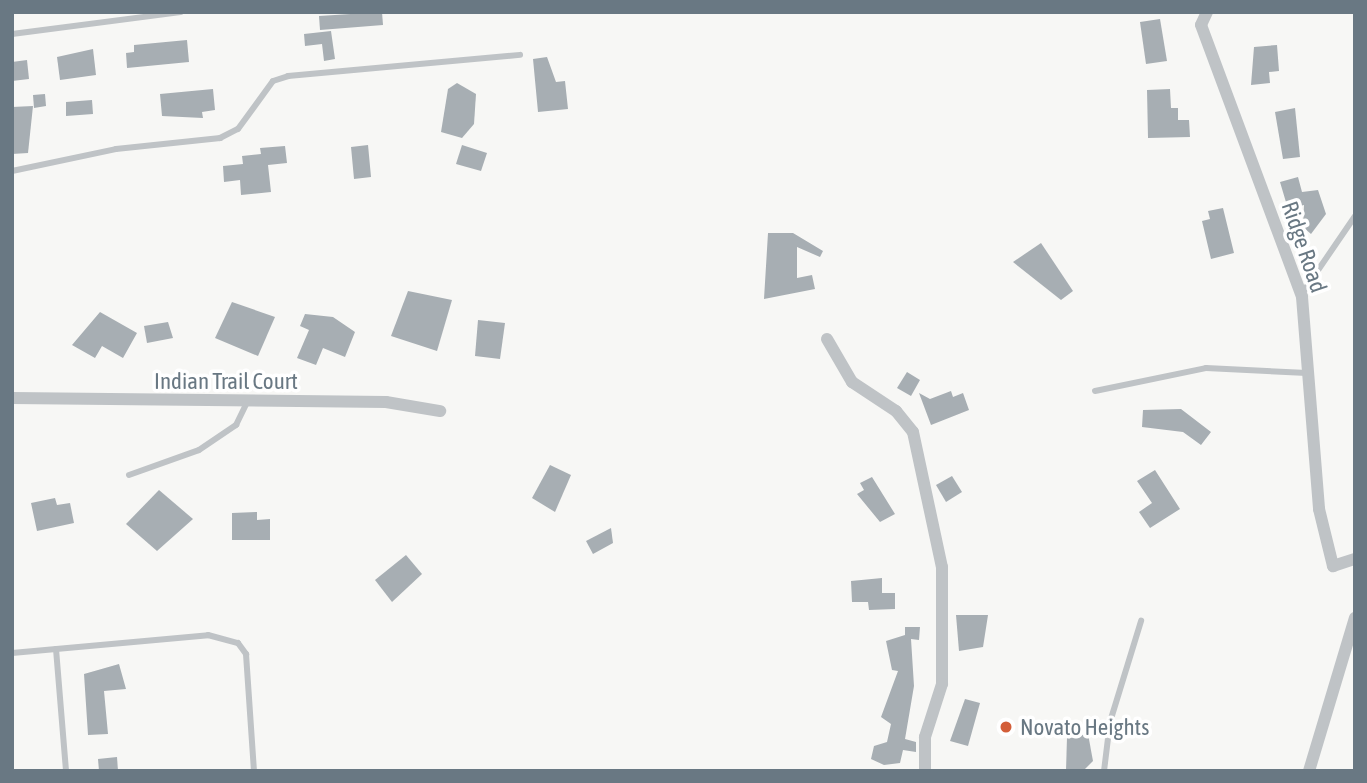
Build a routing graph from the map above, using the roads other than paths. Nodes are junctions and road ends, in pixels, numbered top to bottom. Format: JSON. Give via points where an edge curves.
{"nodes":[{"id":1,"x":181,"y":12,"type":"edge"},
{"id":2,"x":1207,"y":12,"type":"edge"},
{"id":3,"x":12,"y":34,"type":"edge"},
{"id":4,"x":520,"y":55,"type":"dead end"},
{"id":5,"x":12,"y":171,"type":"edge"},
{"id":6,"x":1355,"y":216,"type":"edge"},
{"id":7,"x":1301,"y":295,"type":"junction"},
{"id":8,"x":827,"y":340,"type":"dead end"},
{"id":9,"x":1308,"y":373,"type":"junction"},
{"id":10,"x":1096,"y":391,"type":"dead end"},
{"id":11,"x":12,"y":398,"type":"edge"},
{"id":12,"x":247,"y":402,"type":"junction"},
{"id":13,"x":440,"y":411,"type":"dead end"},
{"id":14,"x":129,"y":474,"type":"dead end"},
{"id":15,"x":1355,"y":559,"type":"edge"},
{"id":16,"x":1355,"y":618,"type":"edge"},
{"id":17,"x":1141,"y":621,"type":"dead end"},
{"id":18,"x":56,"y":649,"type":"junction"},
{"id":19,"x":12,"y":653,"type":"edge"},
{"id":20,"x":66,"y":771,"type":"edge"},
{"id":21,"x":254,"y":771,"type":"edge"},
{"id":22,"x":925,"y":771,"type":"edge"},
{"id":23,"x":1104,"y":771,"type":"edge"},
{"id":24,"x":1309,"y":771,"type":"edge"}],
"edges":[{"from":1,"to":3,"type":"lane"},
{"from":2,"to":7,"type":"street","name":"Ridge Road","via":[[1201,25]]},
{"from":4,"to":5,"type":"lane","via":[[288,76],[274,81],[238,129],[220,138],[117,149]]},
{"from":6,"to":7,"type":"lane","via":[[1323,272]]},
{"from":7,"to":9,"type":"street","name":"Ridge Road"},
{"from":8,"to":22,"type":"street","via":[[852,382],[896,411],[913,432],[942,567],[942,684],[925,737]]},
{"from":9,"to":10,"type":"lane","via":[[1285,377],[1206,368]]},
{"from":9,"to":15,"type":"street","name":"Ridge Road","via":[[1319,509],[1333,566]]},
{"from":11,"to":12,"type":"street","name":"Indian Trail Court"},
{"from":12,"to":13,"type":"street","name":"Indian Trail Court","via":[[386,402]]},
{"from":12,"to":14,"type":"lane","via":[[236,425],[200,450]]},
{"from":16,"to":24,"type":"street"},
{"from":17,"to":23,"type":"lane","via":[[1110,722]]},
{"from":18,"to":19,"type":"lane"},
{"from":18,"to":20,"type":"lane"},
{"from":18,"to":21,"type":"lane","via":[[208,635],[238,643],[246,654]]}]}
